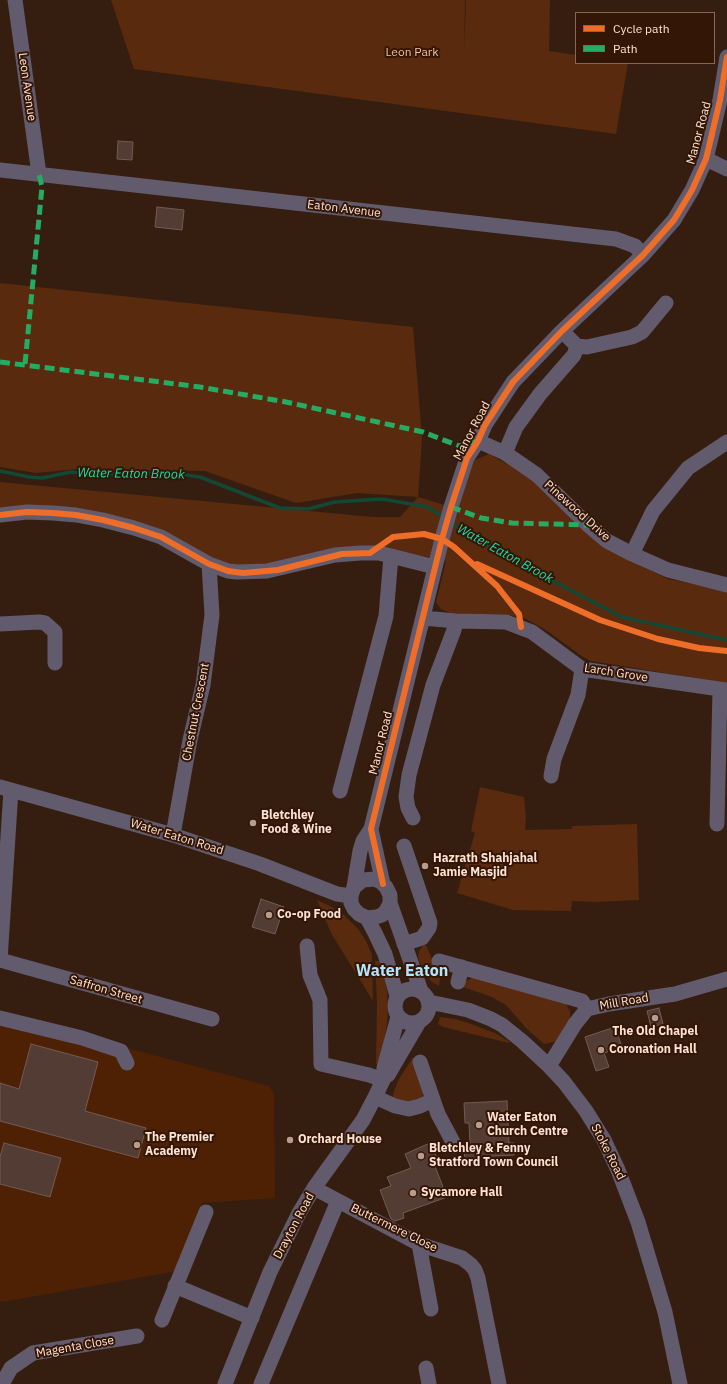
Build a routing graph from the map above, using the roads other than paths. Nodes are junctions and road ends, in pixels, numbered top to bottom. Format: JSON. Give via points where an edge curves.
{"nodes":[{"id":1,"x":15,"y":0,"type":"edge"},
{"id":2,"x":727,"y":56,"type":"edge"},
{"id":3,"x":723,"y":101,"type":"edge"},
{"id":4,"x":706,"y":158,"type":"junction"},
{"id":5,"x":727,"y":169,"type":"edge"},
{"id":6,"x":0,"y":170,"type":"edge"},
{"id":7,"x":39,"y":174,"type":"junction"},
{"id":8,"x":644,"y":255,"type":"junction"},
{"id":9,"x":666,"y":303,"type":"dead end"},
{"id":10,"x":562,"y":331,"type":"junction"},
{"id":11,"x":577,"y":346,"type":"junction"},
{"id":12,"x":478,"y":441,"type":"junction"},
{"id":13,"x":727,"y":442,"type":"edge"},
{"id":14,"x":505,"y":453,"type":"junction"},
{"id":15,"x":0,"y":515,"type":"edge"},
{"id":16,"x":632,"y":554,"type":"junction"},
{"id":17,"x":392,"y":556,"type":"junction"},
{"id":18,"x":209,"y":564,"type":"junction"},
{"id":19,"x":435,"y":567,"type":"junction"},
{"id":20,"x":727,"y":586,"type":"edge"},
{"id":21,"x":423,"y":618,"type":"junction"},
{"id":22,"x":456,"y":621,"type":"junction"},
{"id":23,"x":0,"y":624,"type":"edge"},
{"id":24,"x":55,"y":662,"type":"dead end"},
{"id":25,"x":582,"y":669,"type":"junction"},
{"id":26,"x":723,"y":690,"type":"edge"},
{"id":27,"x":551,"y":776,"type":"dead end"},
{"id":28,"x":6,"y":789,"type":"edge"},
{"id":29,"x":340,"y":791,"type":"dead end"},
{"id":30,"x":413,"y":818,"type":"dead end"},
{"id":31,"x":717,"y":824,"type":"dead end"},
{"id":32,"x":371,"y":829,"type":"junction"},
{"id":33,"x":173,"y":835,"type":"junction"},
{"id":34,"x":404,"y":846,"type":"dead end"},
{"id":35,"x":383,"y":884,"type":"junction"},
{"id":36,"x":353,"y":892,"type":"junction"},
{"id":37,"x":390,"y":903,"type":"junction"},
{"id":38,"x":367,"y":918,"type":"junction"},
{"id":39,"x":404,"y":944,"type":"junction"},
{"id":40,"x":307,"y":946,"type":"dead end"},
{"id":41,"x":0,"y":960,"type":"edge"},
{"id":42,"x":439,"y":961,"type":"dead end"},
{"id":43,"x":462,"y":967,"type":"junction"},
{"id":44,"x":727,"y":979,"type":"edge"},
{"id":45,"x":458,"y":982,"type":"dead end"},
{"id":46,"x":397,"y":996,"type":"junction"},
{"id":47,"x":425,"y":996,"type":"junction"},
{"id":48,"x":587,"y":1009,"type":"junction"},
{"id":49,"x":398,"y":1017,"type":"junction"},
{"id":50,"x":0,"y":1018,"type":"edge"},
{"id":51,"x":212,"y":1019,"type":"dead end"},
{"id":52,"x":419,"y":1022,"type":"junction"},
{"id":53,"x":420,"y":1062,"type":"dead end"},
{"id":54,"x":126,"y":1063,"type":"dead end"},
{"id":55,"x":549,"y":1066,"type":"junction"},
{"id":56,"x":383,"y":1079,"type":"junction"},
{"id":57,"x":375,"y":1096,"type":"junction"},
{"id":58,"x":433,"y":1100,"type":"junction"},
{"id":59,"x":455,"y":1146,"type":"dead end"},
{"id":60,"x":314,"y":1188,"type":"junction"},
{"id":61,"x":338,"y":1201,"type":"junction"},
{"id":62,"x":206,"y":1212,"type":"dead end"},
{"id":63,"x":419,"y":1244,"type":"junction"},
{"id":64,"x":175,"y":1286,"type":"junction"},
{"id":65,"x":431,"y":1309,"type":"dead end"},
{"id":66,"x":252,"y":1318,"type":"junction"},
{"id":67,"x":162,"y":1320,"type":"dead end"},
{"id":68,"x":137,"y":1336,"type":"dead end"},
{"id":69,"x":426,"y":1368,"type":"dead end"},
{"id":70,"x":2,"y":1384,"type":"edge"},
{"id":71,"x":225,"y":1384,"type":"edge"},
{"id":72,"x":261,"y":1384,"type":"edge"},
{"id":73,"x":429,"y":1384,"type":"edge"},
{"id":74,"x":499,"y":1384,"type":"edge"},
{"id":75,"x":680,"y":1384,"type":"edge"}],
"edges":[{"from":1,"to":7,"type":"street","name":"Leon Avenue"},
{"from":2,"to":3,"type":"street","name":"Manor Road"},
{"from":3,"to":4,"type":"street","name":"Manor Road"},
{"from":4,"to":5,"type":"street"},
{"from":4,"to":8,"type":"street","name":"Manor Road","via":[[692,190],[674,220]]},
{"from":6,"to":7,"type":"street","name":"Eaton Avenue"},
{"from":7,"to":8,"type":"street","name":"Eaton Avenue","via":[[616,240],[635,246]]},
{"from":8,"to":10,"type":"street","name":"Manor Road"},
{"from":9,"to":11,"type":"street","via":[[642,332],[632,337],[587,347]]},
{"from":10,"to":11,"type":"street"},
{"from":10,"to":12,"type":"street","name":"Manor Road","via":[[513,382],[485,425]]},
{"from":11,"to":14,"type":"street","via":[[574,355],[540,394],[516,427]]},
{"from":12,"to":14,"type":"street","name":"Pinewood Drive"},
{"from":12,"to":19,"type":"street","name":"Manor Road","via":[[467,458],[450,507]]},
{"from":13,"to":16,"type":"street","via":[[688,468],[653,511]]},
{"from":14,"to":16,"type":"street","name":"Pinewood Drive","via":[[537,475],[588,525],[607,540]]},
{"from":15,"to":18,"type":"street","via":[[53,512],[103,520],[161,537]]},
{"from":16,"to":20,"type":"street","name":"Pinewood Drive","via":[[668,570]]},
{"from":17,"to":18,"type":"street","via":[[370,553],[342,554],[278,570],[253,573],[228,571]]},
{"from":17,"to":19,"type":"street"},
{"from":17,"to":29,"type":"street","via":[[386,616]]},
{"from":18,"to":33,"type":"street","name":"Chestnut Crescent","via":[[212,615],[203,685]]},
{"from":19,"to":21,"type":"street","name":"Manor Road"},
{"from":21,"to":22,"type":"street","name":"Larch Grove"},
{"from":21,"to":32,"type":"street","name":"Manor Road"},
{"from":22,"to":25,"type":"street","name":"Larch Grove","via":[[506,622],[521,627],[532,632]]},
{"from":22,"to":30,"type":"street","via":[[432,685],[409,775],[406,798]]},
{"from":23,"to":24,"type":"street","via":[[45,623],[55,632]]},
{"from":25,"to":26,"type":"street","name":"Larch Grove"},
{"from":25,"to":27,"type":"street","via":[[578,695],[554,759]]},
{"from":26,"to":31,"type":"street"},
{"from":28,"to":33,"type":"street","name":"Water Eaton Road"},
{"from":28,"to":41,"type":"street","name":"Saffron Street"},
{"from":32,"to":35,"type":"street","name":"Manor Road"},
{"from":32,"to":36,"type":"street","name":"Manor Road","via":[[360,851]]},
{"from":33,"to":36,"type":"street","name":"Water Eaton Road","via":[[260,864],[337,894]]},
{"from":34,"to":39,"type":"street","via":[[430,923],[422,938]]},
{"from":35,"to":36,"type":"street","via":[[375,879],[369,879],[359,882]]},
{"from":35,"to":37,"type":"street","via":[[390,895]]},
{"from":36,"to":38,"type":"street","via":[[351,903],[354,909]]},
{"from":37,"to":38,"type":"street","via":[[382,914]]},
{"from":37,"to":39,"type":"street"},
{"from":38,"to":46,"type":"street","via":[[385,954]]},
{"from":39,"to":47,"type":"street"},
{"from":40,"to":56,"type":"street","via":[[310,975],[320,1000],[321,1064]]},
{"from":41,"to":51,"type":"street","name":"Saffron Street"},
{"from":42,"to":43,"type":"street"},
{"from":43,"to":45,"type":"street"},
{"from":43,"to":48,"type":"street","via":[[582,1002]]},
{"from":44,"to":48,"type":"street","name":"Mill Road","via":[[675,994]]},
{"from":46,"to":47,"type":"street","via":[[406,990],[416,989]]},
{"from":46,"to":49,"type":"street","via":[[394,1007]]},
{"from":47,"to":52,"type":"street","via":[[428,1012]]},
{"from":47,"to":55,"type":"street","name":"Stoke Road","via":[[491,1018],[522,1041]]},
{"from":48,"to":55,"type":"street","name":"Mill Road"},
{"from":49,"to":52,"type":"street","via":[[406,1022]]},
{"from":49,"to":56,"type":"street","name":"Drayton Road"},
{"from":50,"to":54,"type":"street","via":[[82,1038],[121,1051]]},
{"from":52,"to":56,"type":"street","name":"Drayton Road","via":[[391,1071]]},
{"from":53,"to":58,"type":"street"},
{"from":55,"to":75,"type":"street","name":"Stoke Road","via":[[586,1111],[604,1140],[620,1174],[641,1229],[658,1286],[671,1334]]},
{"from":56,"to":57,"type":"street","name":"Drayton Road"},
{"from":57,"to":58,"type":"street","via":[[408,1109]]},
{"from":57,"to":60,"type":"street","name":"Drayton Road","via":[[363,1120]]},
{"from":58,"to":59,"type":"street"},
{"from":60,"to":61,"type":"street","name":"Buttermere Close"},
{"from":60,"to":66,"type":"street","name":"Drayton Road","via":[[280,1250]]},
{"from":61,"to":63,"type":"street","name":"Buttermere Close"},
{"from":61,"to":72,"type":"street"},
{"from":62,"to":64,"type":"street"},
{"from":63,"to":65,"type":"street"},
{"from":63,"to":74,"type":"street","name":"Buttermere Close","via":[[462,1258],[475,1270]]},
{"from":64,"to":66,"type":"street"},
{"from":64,"to":67,"type":"street"},
{"from":66,"to":71,"type":"street","name":"Drayton Road"},
{"from":68,"to":70,"type":"street","name":"Magenta Close","via":[[33,1353],[11,1368]]},
{"from":69,"to":73,"type":"street"}]}
